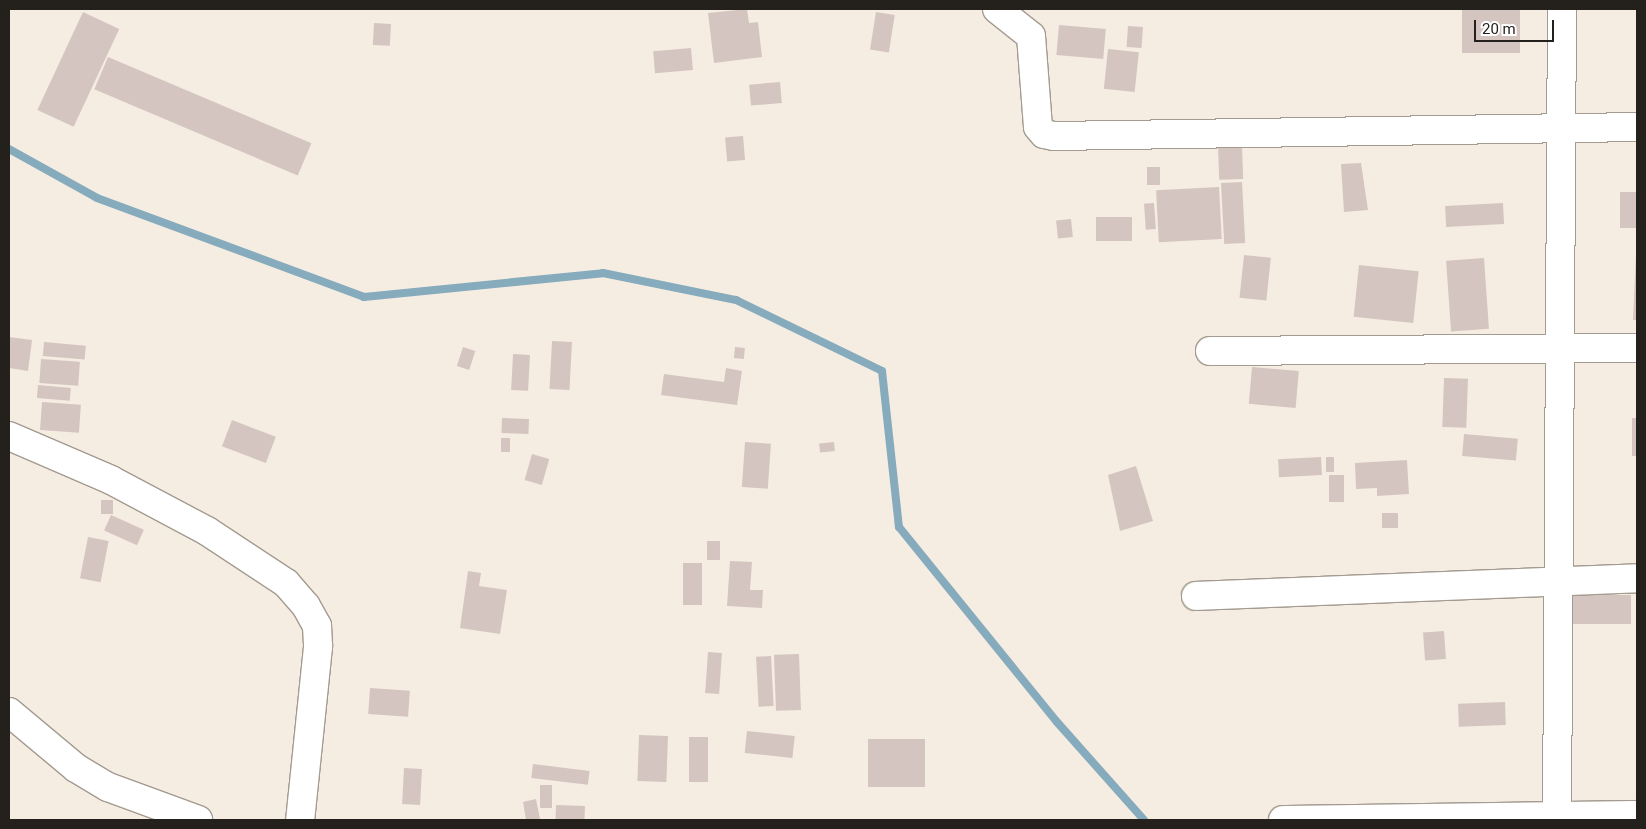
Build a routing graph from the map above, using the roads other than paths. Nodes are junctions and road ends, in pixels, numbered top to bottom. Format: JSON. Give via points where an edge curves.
{"nodes":[{"id":1,"x":997,"y":9,"type":"edge"},
{"id":2,"x":1562,"y":9,"type":"edge"},
{"id":3,"x":1637,"y":127,"type":"edge"},
{"id":4,"x":1561,"y":129,"type":"junction"},
{"id":5,"x":1637,"y":348,"type":"edge"},
{"id":6,"x":1558,"y":349,"type":"junction"},
{"id":7,"x":1210,"y":351,"type":"dead end"},
{"id":8,"x":9,"y":436,"type":"edge"},
{"id":9,"x":1556,"y":578,"type":"junction"},
{"id":10,"x":1637,"y":578,"type":"edge"},
{"id":11,"x":1196,"y":596,"type":"dead end"},
{"id":12,"x":9,"y":712,"type":"edge"},
{"id":13,"x":1637,"y":815,"type":"edge"},
{"id":14,"x":1557,"y":817,"type":"edge"},
{"id":15,"x":198,"y":820,"type":"edge"},
{"id":16,"x":300,"y":820,"type":"edge"},
{"id":17,"x":1283,"y":820,"type":"edge"}],
"edges":[{"from":1,"to":4,"type":"street","via":[[1031,36],[1038,127],[1044,134],[1284,136]]},
{"from":2,"to":4,"type":"street"},
{"from":3,"to":4,"type":"street"},
{"from":4,"to":6,"type":"street"},
{"from":5,"to":6,"type":"street"},
{"from":6,"to":7,"type":"street"},
{"from":6,"to":9,"type":"street"},
{"from":8,"to":16,"type":"street","via":[[110,480],[207,531],[286,583],[306,606],[317,626],[318,647]]},
{"from":9,"to":10,"type":"street"},
{"from":9,"to":11,"type":"street"},
{"from":9,"to":14,"type":"street"},
{"from":12,"to":15,"type":"street","via":[[76,768],[108,787]]},
{"from":13,"to":14,"type":"street"},
{"from":14,"to":17,"type":"street"}]}
